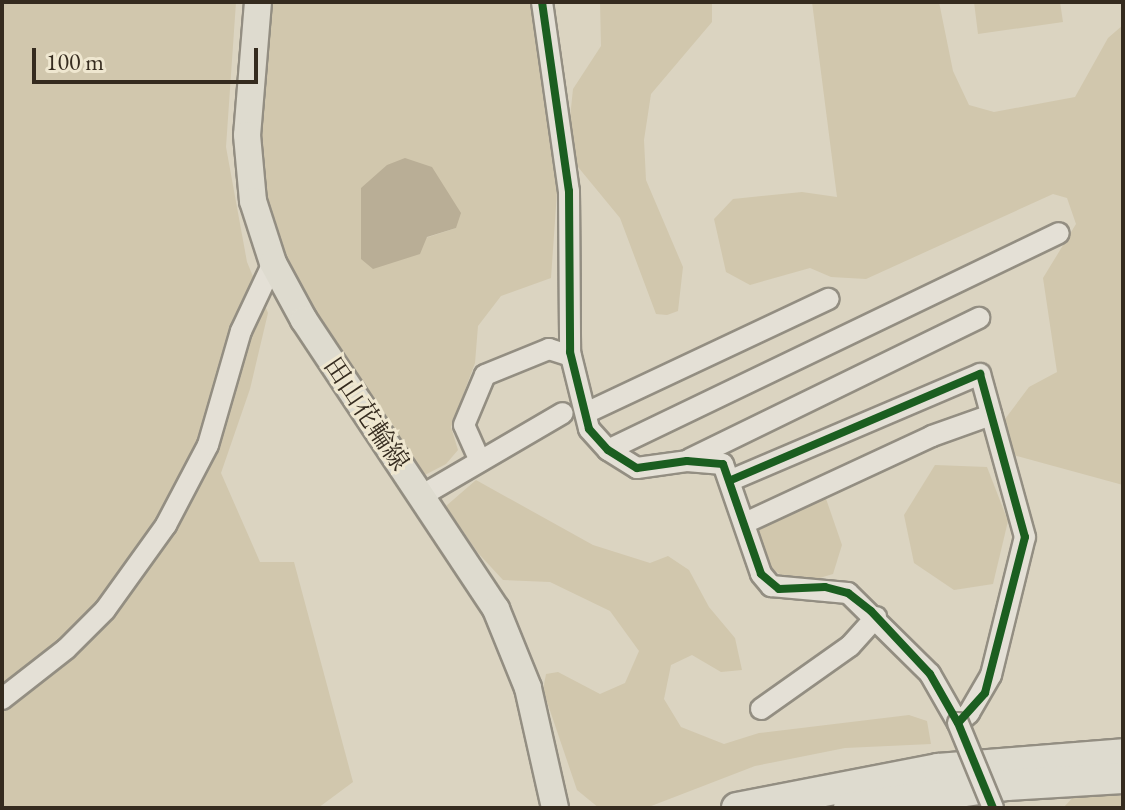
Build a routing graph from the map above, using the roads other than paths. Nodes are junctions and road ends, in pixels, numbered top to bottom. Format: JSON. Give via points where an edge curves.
{"nodes":[{"id":1,"x":258,"y":2,"type":"edge"},
{"id":2,"x":542,"y":2,"type":"edge"},
{"id":3,"x":1059,"y":233,"type":"dead end"},
{"id":4,"x":273,"y":263,"type":"junction"},
{"id":5,"x":828,"y":299,"type":"dead end"},
{"id":6,"x":979,"y":318,"type":"dead end"},
{"id":7,"x":571,"y":356,"type":"junction"},
{"id":8,"x":563,"y":413,"type":"dead end"},
{"id":9,"x":586,"y":413,"type":"junction"},
{"id":10,"x":991,"y":415,"type":"junction"},
{"id":11,"x":608,"y":450,"type":"junction"},
{"id":12,"x":480,"y":461,"type":"junction"},
{"id":13,"x":687,"y":461,"type":"junction"},
{"id":14,"x":731,"y":480,"type":"junction"},
{"id":15,"x":421,"y":496,"type":"junction"},
{"id":16,"x":745,"y":523,"type":"junction"},
{"id":17,"x":876,"y":617,"type":"junction"},
{"id":18,"x":2,"y":699,"type":"edge"},
{"id":19,"x":761,"y":709,"type":"dead end"},
{"id":20,"x":958,"y":723,"type":"junction"},
{"id":21,"x":1123,"y":754,"type":"edge"},
{"id":22,"x":1123,"y":778,"type":"edge"},
{"id":23,"x":554,"y":802,"type":"edge"},
{"id":24,"x":737,"y":808,"type":"edge"},
{"id":25,"x":849,"y":808,"type":"edge"},
{"id":26,"x":993,"y":808,"type":"edge"}],
"edges":[{"from":1,"to":4,"type":"main road","name":"田山花輪線","via":[[247,135],[253,201]]},
{"from":2,"to":7,"type":"street","via":[[569,191]]},
{"from":3,"to":11,"type":"street"},
{"from":4,"to":15,"type":"main road","name":"田山花輪線","via":[[304,320]]},
{"from":4,"to":18,"type":"street","via":[[241,331],[208,445],[166,525],[105,610],[66,649]]},
{"from":5,"to":9,"type":"street"},
{"from":6,"to":13,"type":"street"},
{"from":7,"to":9,"type":"street"},
{"from":7,"to":12,"type":"street","via":[[549,349],[485,375],[464,425]]},
{"from":8,"to":12,"type":"street"},
{"from":9,"to":11,"type":"street","via":[[589,429]]},
{"from":10,"to":14,"type":"street","via":[[980,374]]},
{"from":10,"to":16,"type":"street","via":[[932,436]]},
{"from":10,"to":20,"type":"street","via":[[1025,537],[985,693]]},
{"from":11,"to":13,"type":"street","via":[[637,468]]},
{"from":12,"to":15,"type":"street"},
{"from":13,"to":14,"type":"street","via":[[723,464]]},
{"from":14,"to":16,"type":"street"},
{"from":15,"to":23,"type":"main road","name":"田山花輪線","via":[[496,609],[528,688]]},
{"from":16,"to":17,"type":"street","via":[[761,574],[771,586],[848,593]]},
{"from":17,"to":19,"type":"street","via":[[850,646]]},
{"from":17,"to":20,"type":"street","via":[[930,674]]},
{"from":20,"to":26,"type":"street","bridge":true},
{"from":21,"to":24,"type":"highway","via":[[938,769]]},
{"from":22,"to":25,"type":"highway","via":[[1007,785]]}]}
